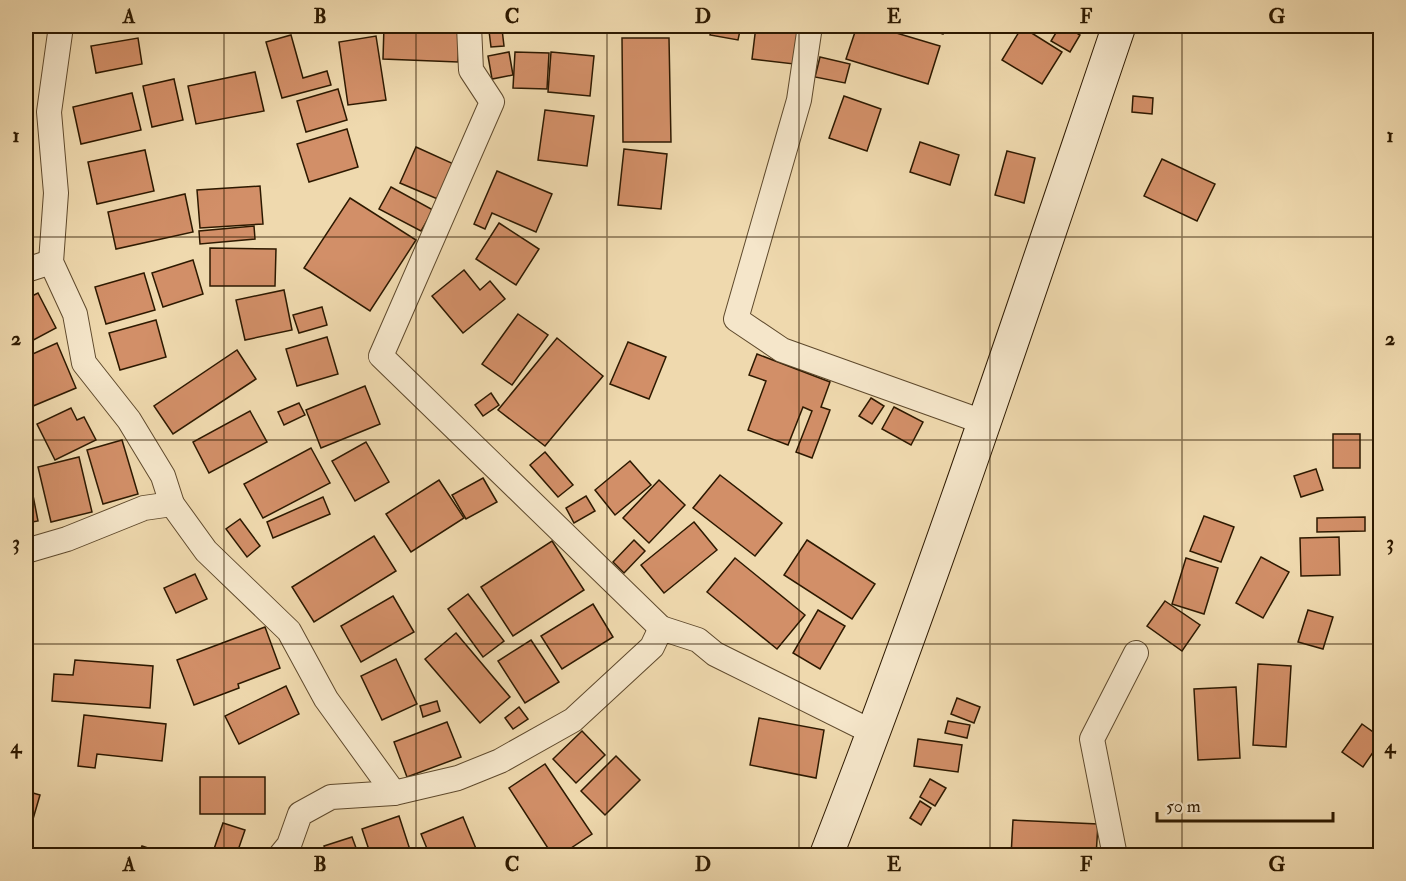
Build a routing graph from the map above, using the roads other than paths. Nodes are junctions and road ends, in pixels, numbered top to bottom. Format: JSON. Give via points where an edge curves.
{"nodes":[{"id":1,"x":61,"y":26,"type":"edge"},
{"id":2,"x":469,"y":26,"type":"edge"},
{"id":3,"x":810,"y":26,"type":"edge"},
{"id":4,"x":1119,"y":26,"type":"edge"},
{"id":5,"x":51,"y":261,"type":"junction"},
{"id":6,"x":26,"y":270,"type":"edge"},
{"id":7,"x":983,"y":422,"type":"junction"},
{"id":8,"x":172,"y":504,"type":"junction"},
{"id":9,"x":26,"y":551,"type":"edge"},
{"id":10,"x":661,"y":628,"type":"junction"},
{"id":11,"x":1136,"y":653,"type":"dead end"},
{"id":12,"x":874,"y":733,"type":"junction"},
{"id":13,"x":394,"y":793,"type":"junction"},
{"id":14,"x":280,"y":855,"type":"edge"},
{"id":15,"x":826,"y":855,"type":"edge"},
{"id":16,"x":1115,"y":855,"type":"edge"}],
"edges":[{"from":1,"to":5,"type":"street","via":[[49,112],[56,193]]},
{"from":2,"to":10,"type":"street","via":[[471,70],[492,102],[381,356]]},
{"from":3,"to":7,"type":"street","via":[[799,100],[736,319],[782,350]]},
{"from":4,"to":7,"type":"main road"},
{"from":5,"to":6,"type":"street"},
{"from":5,"to":8,"type":"street","via":[[75,314],[84,363],[129,420],[164,476]]},
{"from":7,"to":12,"type":"main road"},
{"from":8,"to":9,"type":"street","via":[[144,508]]},
{"from":8,"to":13,"type":"street","via":[[206,551],[289,631],[326,699]]},
{"from":10,"to":12,"type":"street","via":[[698,640],[715,654]]},
{"from":10,"to":13,"type":"street","via":[[652,647],[573,720],[482,770]]},
{"from":11,"to":16,"type":"street","via":[[1092,739]]},
{"from":12,"to":15,"type":"main road"},
{"from":13,"to":14,"type":"street","via":[[331,796],[300,814],[289,845]]}]}
